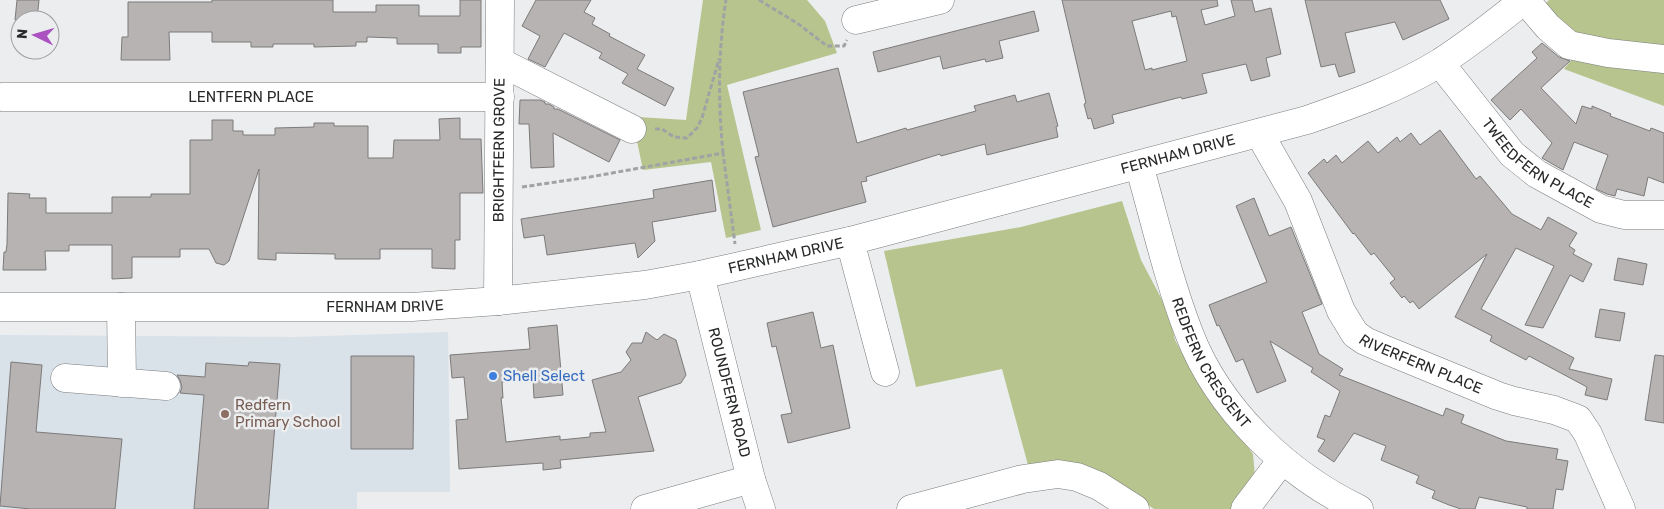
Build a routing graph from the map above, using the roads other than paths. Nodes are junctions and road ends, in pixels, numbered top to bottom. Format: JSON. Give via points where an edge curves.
{"nodes":[{"id":1,"x":500,"y":0,"type":"edge"},
{"id":2,"x":938,"y":0,"type":"edge"},
{"id":3,"x":1525,"y":0,"type":"edge"},
{"id":4,"x":856,"y":20,"type":"road end"},
{"id":5,"x":1664,"y":59,"type":"edge"},
{"id":6,"x":500,"y":62,"type":"junction"},
{"id":7,"x":1440,"y":63,"type":"junction"},
{"id":8,"x":2,"y":97,"type":"dead end"},
{"id":9,"x":500,"y":97,"type":"junction"},
{"id":10,"x":632,"y":129,"type":"road end"},
{"id":11,"x":1259,"y":133,"type":"junction"},
{"id":12,"x":1139,"y":165,"type":"junction"},
{"id":13,"x":1664,"y":214,"type":"edge"},
{"id":14,"x":850,"y":241,"type":"junction"},
{"id":15,"x":700,"y":275,"type":"junction"},
{"id":16,"x":498,"y":301,"type":"junction"},
{"id":17,"x":0,"y":307,"type":"edge"},
{"id":18,"x":121,"y":307,"type":"junction"},
{"id":19,"x":885,"y":372,"type":"dead end"},
{"id":20,"x":65,"y":378,"type":"dead end"},
{"id":21,"x":122,"y":383,"type":"junction"},
{"id":22,"x":166,"y":386,"type":"dead end"},
{"id":23,"x":1282,"y":460,"type":"junction"},
{"id":24,"x":751,"y":480,"type":"junction"},
{"id":25,"x":714,"y":499,"type":"edge"},
{"id":26,"x":645,"y":509,"type":"edge"},
{"id":27,"x":761,"y":509,"type":"edge"},
{"id":28,"x":911,"y":509,"type":"edge"},
{"id":29,"x":1135,"y":509,"type":"edge"},
{"id":30,"x":1245,"y":509,"type":"edge"},
{"id":31,"x":1359,"y":509,"type":"edge"},
{"id":32,"x":1621,"y":509,"type":"edge"}],
"edges":[{"from":1,"to":6,"type":"street","name":"BRIGHTFERN GROVE"},
{"from":2,"to":4,"type":"street"},
{"from":3,"to":5,"type":"street","via":[[1569,45]]},
{"from":3,"to":7,"type":"street","name":"FERNHAM DRIVE"},
{"from":6,"to":9,"type":"street","name":"BRIGHTFERN GROVE"},
{"from":6,"to":10,"type":"street"},
{"from":7,"to":11,"type":"street","name":"FERNHAM DRIVE","via":[[1364,100]]},
{"from":7,"to":13,"type":"street","name":"TWEEDFERN PLACE","via":[[1512,154],[1538,174],[1600,209],[1624,215]]},
{"from":8,"to":9,"type":"street","name":"LENTFERN PLACE"},
{"from":9,"to":16,"type":"street","name":"BRIGHTFERN GROVE"},
{"from":11,"to":12,"type":"street","name":"FERNHAM DRIVE"},
{"from":11,"to":32,"type":"street","name":"RIVERFERN PLACE","via":[[1298,201],[1342,311],[1355,334],[1498,396],[1578,419],[1588,434]]},
{"from":12,"to":14,"type":"street","name":"FERNHAM DRIVE"},
{"from":12,"to":23,"type":"street","name":"REDFERN CRESCENT","via":[[1189,334],[1206,368],[1239,416]]},
{"from":14,"to":15,"type":"street","name":"FERNHAM DRIVE"},
{"from":14,"to":19,"type":"street"},
{"from":15,"to":16,"type":"street","name":"FERNHAM DRIVE","via":[[645,285]]},
{"from":15,"to":24,"type":"street","name":"ROUNDFERN ROAD"},
{"from":16,"to":18,"type":"street","name":"FERNHAM DRIVE","via":[[412,307]]},
{"from":17,"to":18,"type":"street","name":"FERNHAM DRIVE"},
{"from":18,"to":21,"type":"street"},
{"from":20,"to":21,"type":"street"},
{"from":21,"to":22,"type":"street"},
{"from":23,"to":30,"type":"street"},
{"from":23,"to":31,"type":"street","name":"REDFERN CRESCENT","via":[[1313,483]]},
{"from":24,"to":25,"type":"street"},
{"from":24,"to":27,"type":"street","name":"ROUNDFERN ROAD"},
{"from":25,"to":26,"type":"street"},
{"from":28,"to":29,"type":"street","via":[[1022,479],[1058,474],[1099,486]]}]}
